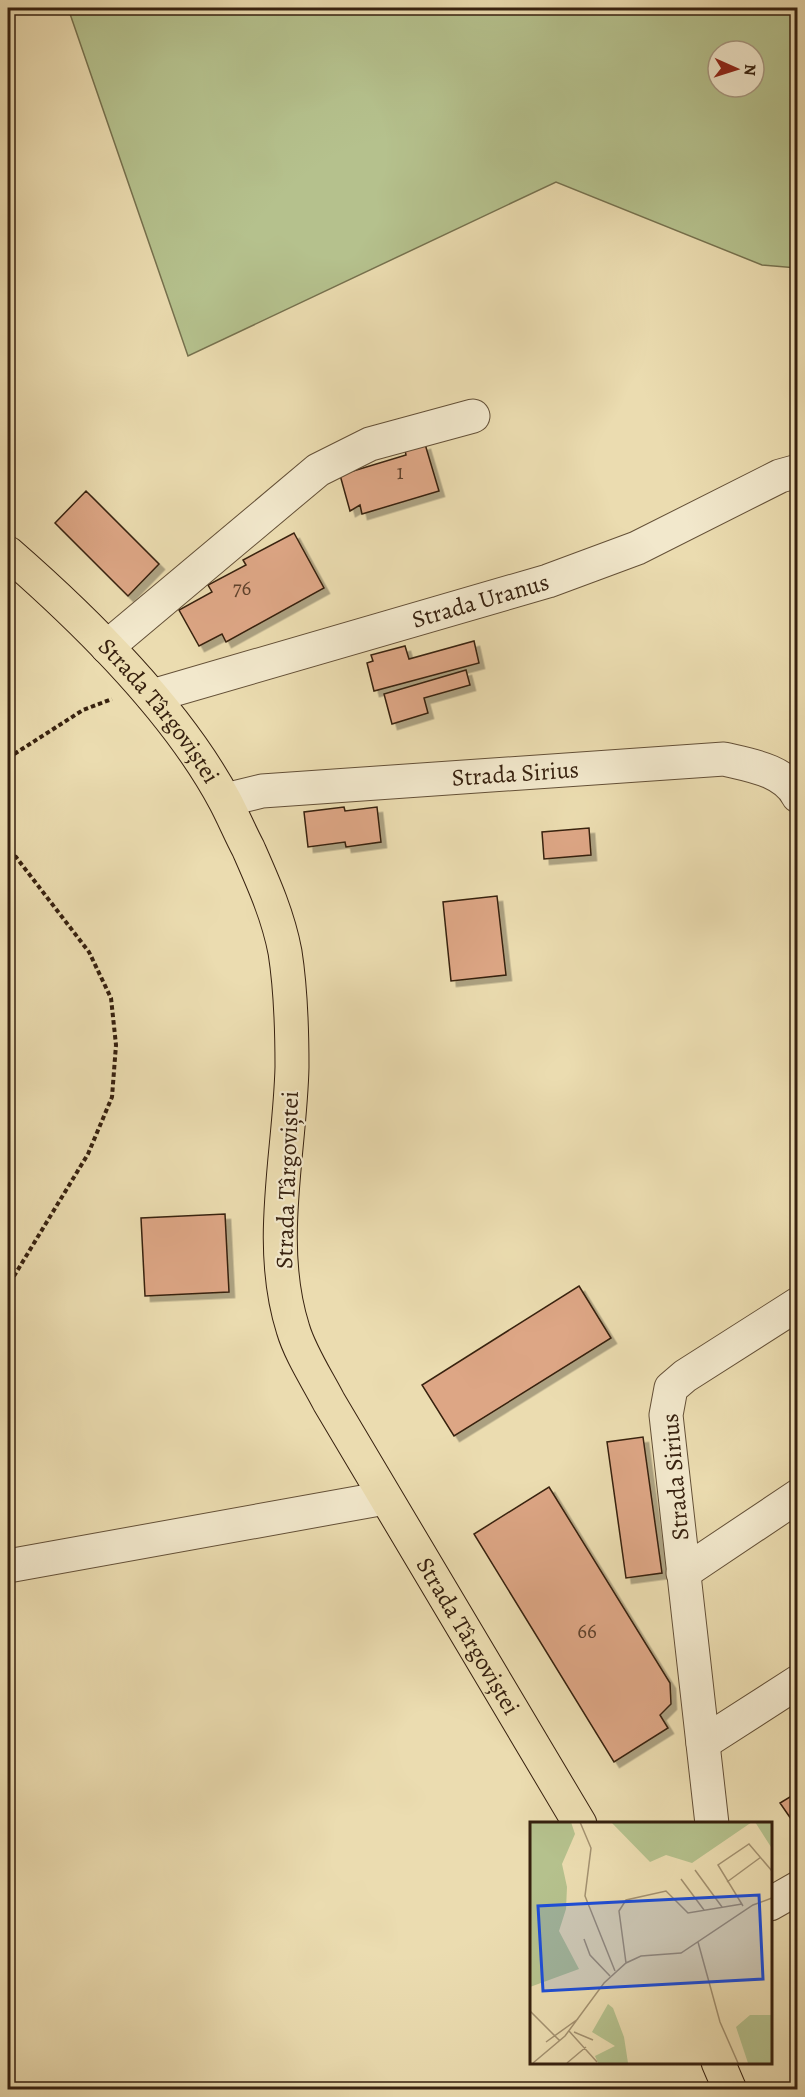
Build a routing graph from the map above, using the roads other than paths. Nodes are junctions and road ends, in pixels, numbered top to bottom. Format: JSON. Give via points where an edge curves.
{"nodes":[{"id":1,"x":473,"y":416,"type":"dead end"},
{"id":2,"x":798,"y":471,"type":"edge"},
{"id":3,"x":8,"y":553,"type":"edge"},
{"id":4,"x":107,"y":647,"type":"junction"},
{"id":5,"x":147,"y":691,"type":"junction"},
{"id":6,"x":798,"y":796,"type":"edge"},
{"id":7,"x":225,"y":800,"type":"junction"},
{"id":8,"x":798,"y":1304,"type":"edge"},
{"id":9,"x":798,"y":1496,"type":"edge"},
{"id":10,"x":386,"y":1498,"type":"junction"},
{"id":11,"x":8,"y":1566,"type":"edge"},
{"id":12,"x":683,"y":1573,"type":"junction"},
{"id":13,"x":798,"y":1682,"type":"edge"},
{"id":14,"x":703,"y":1743,"type":"junction"},
{"id":15,"x":579,"y":1822,"type":"edge"},
{"id":16,"x":712,"y":1822,"type":"edge"},
{"id":17,"x":798,"y":1888,"type":"edge"},
{"id":18,"x":772,"y":1903,"type":"edge"},
{"id":19,"x":719,"y":2064,"type":"edge"},
{"id":20,"x":730,"y":2090,"type":"edge"}],
"edges":[{"from":1,"to":4,"type":"street","via":[[370,444],[318,470]]},
{"from":2,"to":5,"type":"street","name":"Strada Uranus","via":[[780,476],[637,548],[548,581]]},
{"from":3,"to":4,"type":"main road","name":"Strada Târgoviștei"},
{"from":4,"to":5,"type":"main road","name":"Strada Târgoviștei"},
{"from":5,"to":7,"type":"main road","name":"Strada Târgoviștei","via":[[194,751]]},
{"from":6,"to":7,"type":"street","name":"Strada Sirius","via":[[794,788],[767,770],[724,759],[262,791]]},
{"from":7,"to":10,"type":"main road","name":"Strada Târgoviștei","via":[[264,882],[285,951],[292,1070],[280,1249],[284,1297],[303,1352]]},
{"from":8,"to":12,"type":"street","name":"Strada Sirius","via":[[671,1388],[666,1415]]},
{"from":9,"to":12,"type":"street","name":"Strada Sirius"},
{"from":10,"to":11,"type":"street"},
{"from":10,"to":15,"type":"main road","name":"Strada Târgoviștei"},
{"from":12,"to":14,"type":"street","name":"Strada Sirius"},
{"from":13,"to":14,"type":"street"},
{"from":14,"to":16,"type":"street","name":"Strada Sirius"},
{"from":17,"to":18,"type":"street"},
{"from":19,"to":20,"type":"main road"}]}
